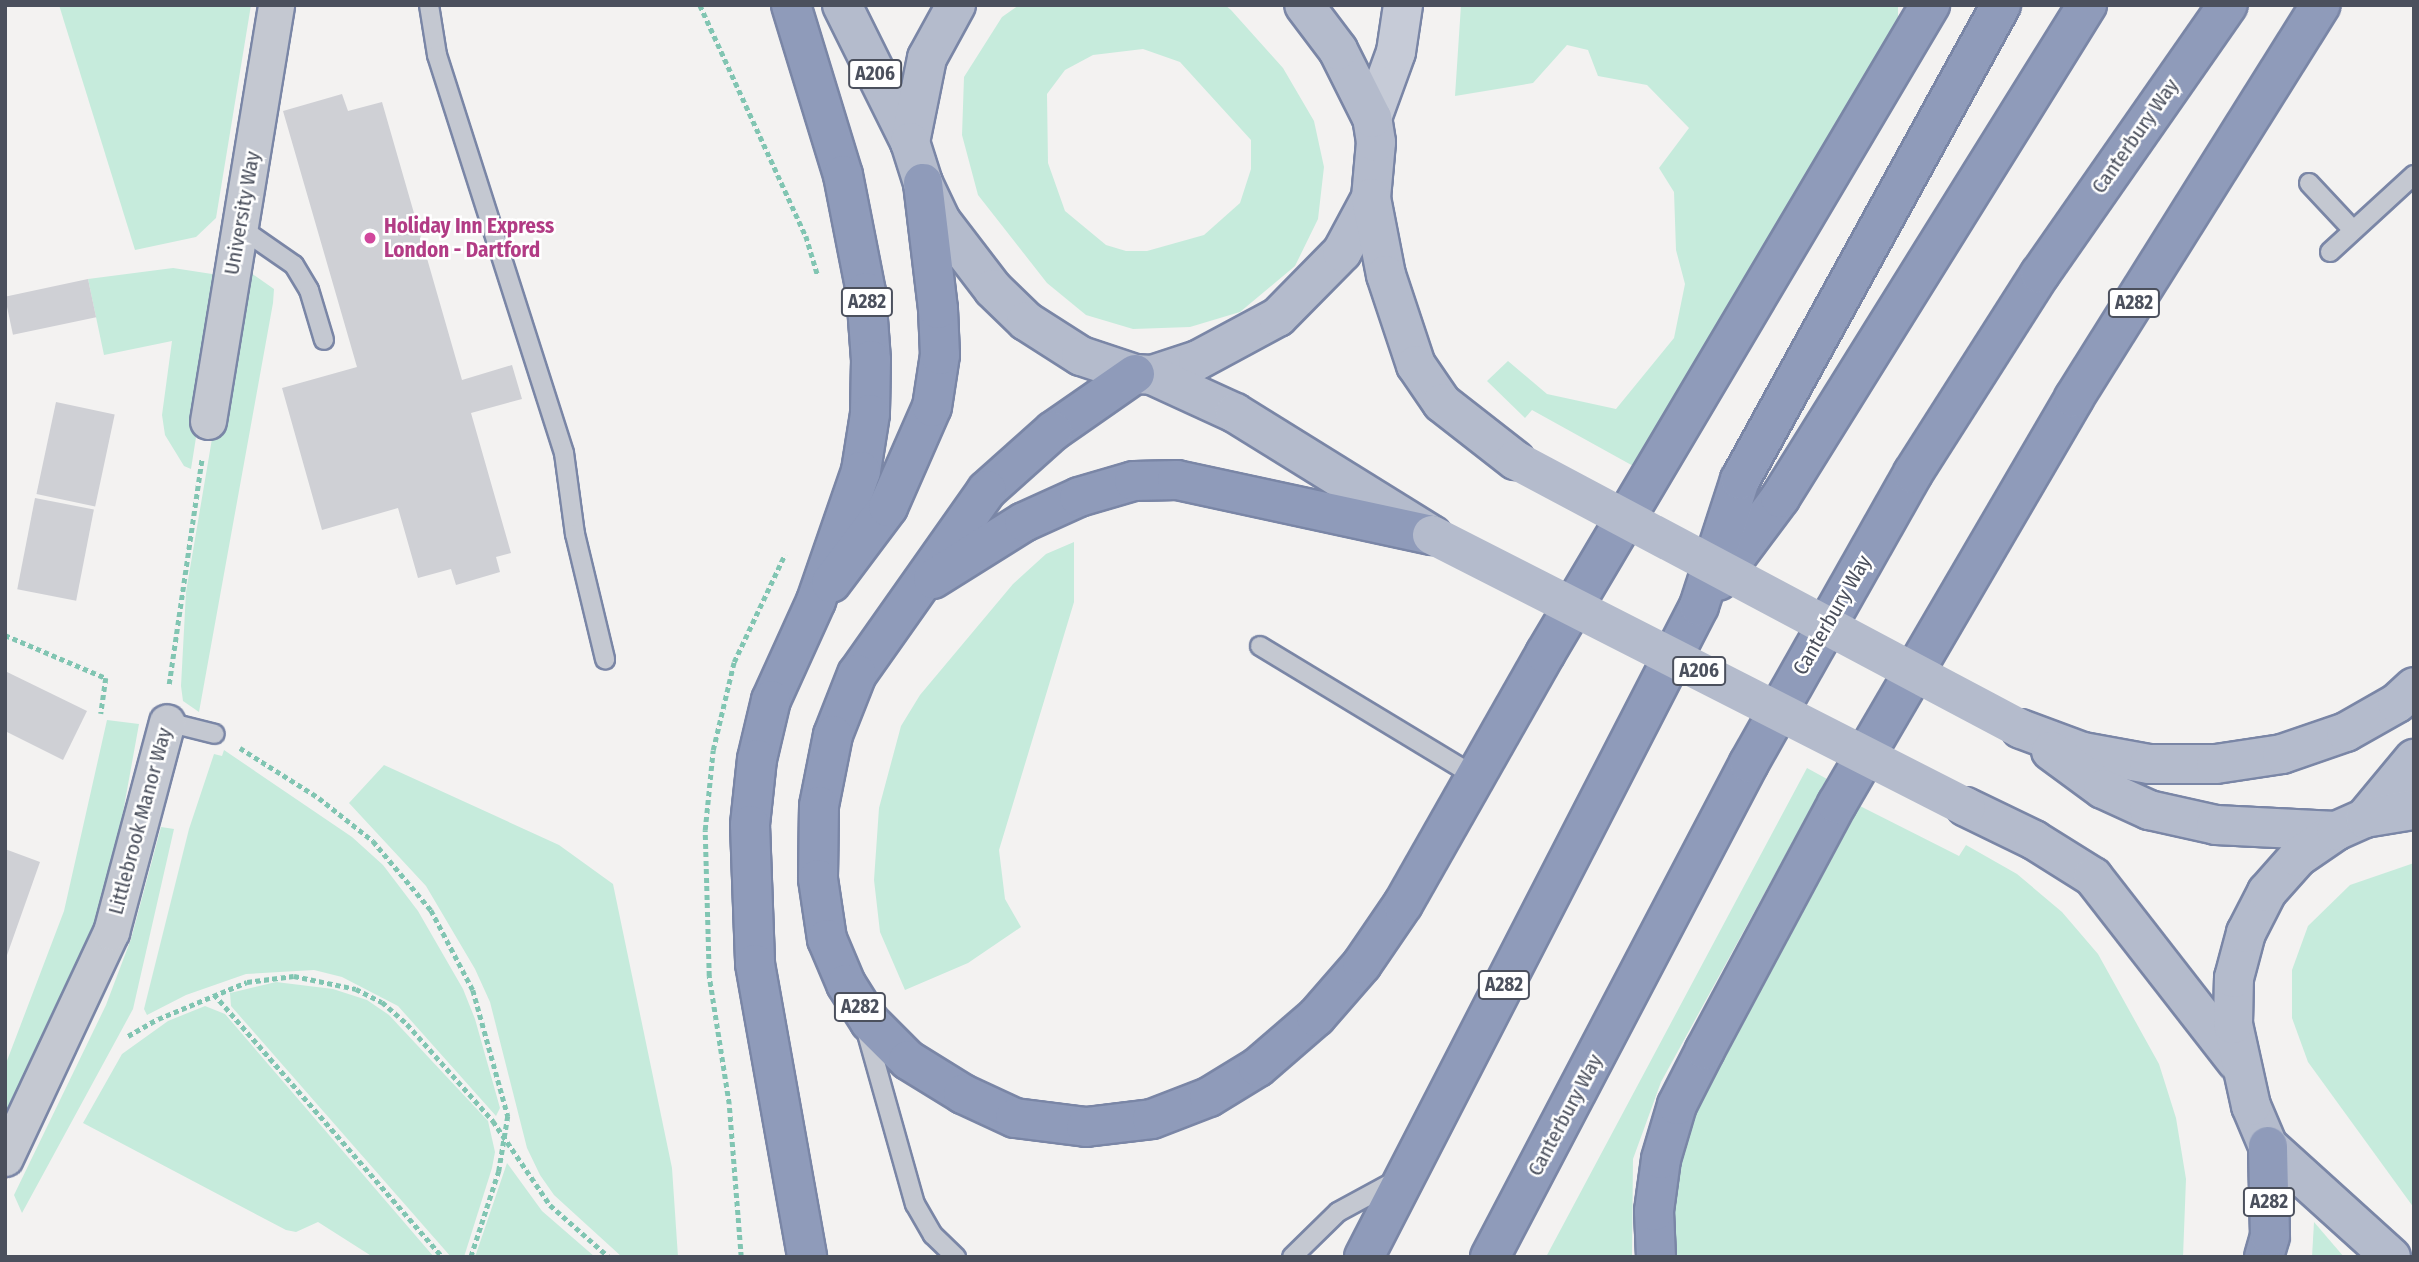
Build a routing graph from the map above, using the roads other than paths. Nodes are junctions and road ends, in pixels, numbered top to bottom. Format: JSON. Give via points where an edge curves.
{"nodes":[{"id":1,"x":276,"y":5,"type":"edge"},
{"id":2,"x":429,"y":5,"type":"edge"},
{"id":3,"x":791,"y":5,"type":"edge"},
{"id":4,"x":842,"y":5,"type":"edge"},
{"id":5,"x":956,"y":5,"type":"edge"},
{"id":6,"x":1304,"y":5,"type":"edge"},
{"id":7,"x":1403,"y":5,"type":"edge"},
{"id":8,"x":1930,"y":5,"type":"edge"},
{"id":9,"x":2001,"y":5,"type":"edge"},
{"id":10,"x":2087,"y":5,"type":"edge"},
{"id":11,"x":2228,"y":5,"type":"edge"},
{"id":12,"x":2321,"y":5,"type":"edge"},
{"id":13,"x":1372,"y":118,"type":"junction"},
{"id":14,"x":910,"y":142,"type":"junction"},
{"id":15,"x":2414,"y":175,"type":"edge"},
{"id":16,"x":922,"y":183,"type":"junction"},
{"id":17,"x":2309,"y":183,"type":"dead end"},
{"id":18,"x":1371,"y":198,"type":"junction"},
{"id":19,"x":242,"y":229,"type":"junction"},
{"id":20,"x":2353,"y":230,"type":"junction"},
{"id":21,"x":2330,"y":252,"type":"dead end"},
{"id":22,"x":324,"y":340,"type":"dead end"},
{"id":23,"x":1143,"y":375,"type":"junction"},
{"id":24,"x":208,"y":421,"type":"road end"},
{"id":25,"x":1432,"y":535,"type":"junction"},
{"id":26,"x":917,"y":589,"type":"junction"},
{"id":27,"x":816,"y":601,"type":"junction"},
{"id":28,"x":1699,"y":606,"type":"junction"},
{"id":29,"x":1260,"y":646,"type":"dead end"},
{"id":30,"x":605,"y":659,"type":"dead end"},
{"id":31,"x":2414,"y":687,"type":"edge"},
{"id":32,"x":167,"y":722,"type":"joint"},
{"id":33,"x":2021,"y":729,"type":"junction"},
{"id":34,"x":215,"y":734,"type":"road end"},
{"id":35,"x":2414,"y":759,"type":"edge"},
{"id":36,"x":1475,"y":776,"type":"junction"},
{"id":37,"x":2414,"y":810,"type":"edge"},
{"id":38,"x":2350,"y":824,"type":"junction"},
{"id":39,"x":859,"y":1006,"type":"junction"},
{"id":40,"x":2242,"y":1069,"type":"junction"},
{"id":41,"x":2268,"y":1146,"type":"junction"},
{"id":42,"x":5,"y":1158,"type":"edge"},
{"id":43,"x":1406,"y":1175,"type":"junction"},
{"id":44,"x":807,"y":1257,"type":"edge"},
{"id":45,"x":956,"y":1257,"type":"edge"},
{"id":46,"x":1292,"y":1257,"type":"edge"},
{"id":47,"x":1364,"y":1257,"type":"edge"},
{"id":48,"x":1490,"y":1257,"type":"edge"},
{"id":49,"x":1656,"y":1257,"type":"edge"},
{"id":50,"x":2264,"y":1257,"type":"edge"},
{"id":51,"x":2391,"y":1257,"type":"edge"}],
"edges":[{"from":1,"to":19,"type":"street","name":"University Way"},
{"from":2,"to":30,"type":"lane","via":[[437,55],[564,453],[575,534]]},
{"from":3,"to":27,"type":"highway","number":"A282","via":[[843,175],[871,342],[871,396],[863,460]]},
{"from":4,"to":14,"type":"main road","number":"A206"},
{"from":5,"to":14,"type":"main road","via":[[927,58]]},
{"from":6,"to":13,"type":"main road","via":[[1338,50]]},
{"from":7,"to":13,"type":"street","via":[[1396,52]]},
{"from":8,"to":36,"type":"highway","number":"A282"},
{"from":9,"to":28,"type":"highway","number":"A282","via":[[1740,480]]},
{"from":10,"to":28,"type":"highway","number":"A282","via":[[1780,498]]},
{"from":11,"to":48,"type":"highway","name":"Canterbury Way","via":[[2047,264],[1913,473],[1749,763]]},
{"from":12,"to":49,"type":"highway","number":"A282","via":[[2061,421],[1837,804],[1705,1050],[1677,1105],[1661,1159],[1654,1211]]},
{"from":13,"to":18,"type":"main road","via":[[1376,154]]},
{"from":14,"to":16,"type":"main road"},
{"from":15,"to":20,"type":"lane"},
{"from":16,"to":23,"type":"main road","via":[[966,255],[1026,321],[1081,356]]},
{"from":16,"to":27,"type":"highway","number":"A282","via":[[938,309],[940,355],[932,407],[888,507]]},
{"from":17,"to":20,"type":"lane"},
{"from":18,"to":23,"type":"main road","via":[[1342,252],[1278,317],[1198,360]]},
{"from":18,"to":33,"type":"main road","bridge":true,"via":[[1385,275],[1416,365],[1442,403],[1515,460]]},
{"from":19,"to":22,"type":"lane","via":[[294,265],[309,290]]},
{"from":19,"to":24,"type":"street","name":"University Way"},
{"from":20,"to":21,"type":"lane"},
{"from":23,"to":25,"type":"main road","number":"A206","via":[[1235,413]]},
{"from":23,"to":26,"type":"highway","number":"A282","via":[[1054,431],[987,490]]},
{"from":25,"to":26,"type":"highway","number":"A282","via":[[1319,507],[1177,480],[1134,481],[1079,497],[1024,522]]},
{"from":25,"to":40,"type":"main road","number":"A206","bridge":true,"via":[[2034,840],[2093,877]]},
{"from":26,"to":39,"type":"highway","number":"A282","via":[[857,674],[840,711],[822,781],[817,855],[822,914],[832,954]]},
{"from":27,"to":44,"type":"highway","number":"A282","via":[[780,674],[766,722],[750,825],[749,880],[758,983]]},
{"from":28,"to":43,"type":"highway","number":"A282"},
{"from":29,"to":36,"type":"lane"},
{"from":31,"to":33,"type":"main road","via":[[2397,703],[2346,732],[2283,754],[2216,764],[2136,761],[2084,752]]},
{"from":32,"to":34,"type":"lane"},
{"from":32,"to":42,"type":"street","name":"Littlebrook Manor Way","via":[[111,932]]},
{"from":33,"to":38,"type":"main road","via":[[2104,789],[2149,810],[2216,825]]},
{"from":35,"to":38,"type":"main road"},
{"from":36,"to":39,"type":"highway","number":"A282","via":[[1403,904],[1362,964],[1316,1017],[1258,1067],[1209,1097],[1152,1119],[1086,1127],[1015,1118],[920,1069],[884,1038]]},
{"from":37,"to":38,"type":"main road"},
{"from":38,"to":40,"type":"main road","via":[[2298,857],[2267,892],[2246,933],[2234,978],[2233,1024]]},
{"from":39,"to":45,"type":"lane","via":[[915,1204],[933,1235]]},
{"from":40,"to":41,"type":"main road"},
{"from":41,"to":50,"type":"highway","number":"A282","via":[[2270,1236]]},
{"from":41,"to":51,"type":"main road"},
{"from":43,"to":46,"type":"lane","via":[[1338,1212]]},
{"from":43,"to":47,"type":"highway","number":"A282"}]}
